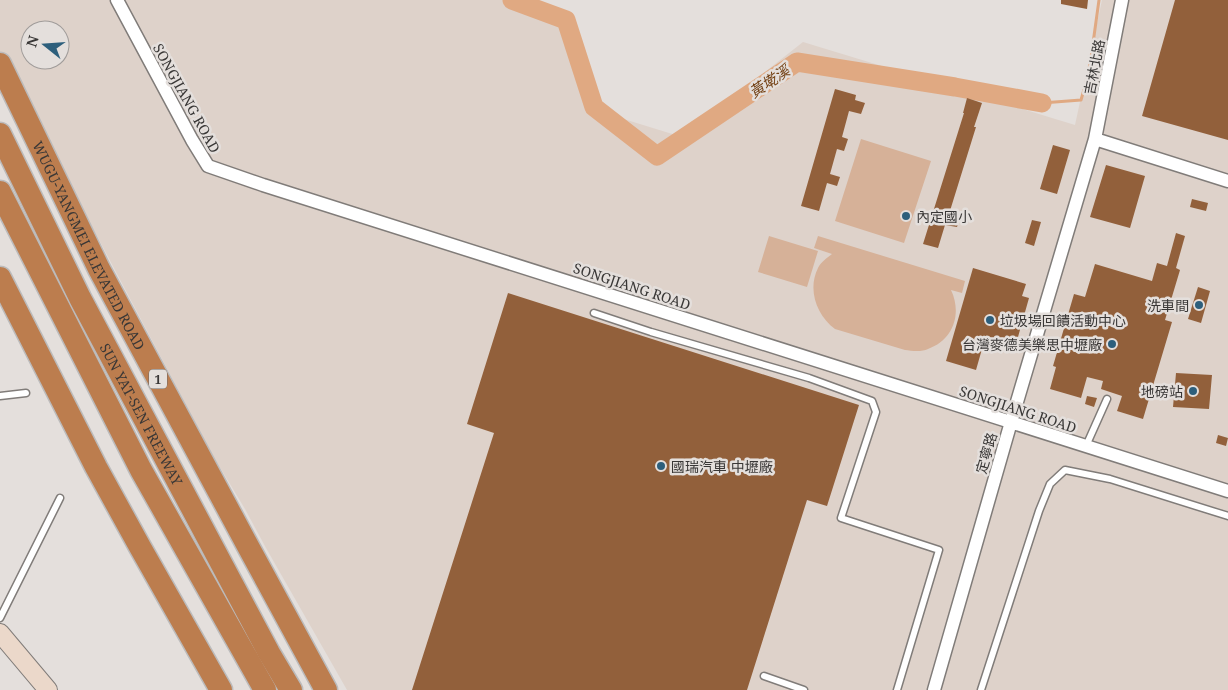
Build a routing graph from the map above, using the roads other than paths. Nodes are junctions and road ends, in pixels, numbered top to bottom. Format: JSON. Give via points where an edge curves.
{"nodes":[{"id":1,"x":117,"y":0,"type":"edge"},
{"id":2,"x":1122,"y":0,"type":"edge"},
{"id":3,"x":0,"y":64,"type":"edge"},
{"id":4,"x":0,"y":81,"type":"edge"},
{"id":5,"x":0,"y":134,"type":"edge"},
{"id":6,"x":1095,"y":139,"type":"junction"},
{"id":7,"x":1228,"y":181,"type":"edge"},
{"id":8,"x":0,"y":192,"type":"edge"},
{"id":9,"x":0,"y":278,"type":"edge"},
{"id":10,"x":594,"y":313,"type":"dead end"},
{"id":11,"x":26,"y":393,"type":"dead end"},
{"id":12,"x":0,"y":396,"type":"edge"},
{"id":13,"x":1106,"y":399,"type":"dead end"},
{"id":14,"x":1011,"y":422,"type":"junction"},
{"id":15,"x":1086,"y":446,"type":"junction"},
{"id":16,"x":1228,"y":491,"type":"edge"},
{"id":17,"x":60,"y":498,"type":"dead end"},
{"id":18,"x":1228,"y":516,"type":"edge"},
{"id":19,"x":0,"y":618,"type":"edge"},
{"id":20,"x":0,"y":633,"type":"edge"},
{"id":21,"x":764,"y":676,"type":"dead end"},
{"id":22,"x":48,"y":690,"type":"edge"},
{"id":23,"x":221,"y":690,"type":"edge"},
{"id":24,"x":265,"y":690,"type":"edge"},
{"id":25,"x":291,"y":690,"type":"edge"},
{"id":26,"x":318,"y":690,"type":"edge"},
{"id":27,"x":326,"y":690,"type":"edge"},
{"id":28,"x":804,"y":690,"type":"edge"},
{"id":29,"x":897,"y":690,"type":"edge"},
{"id":30,"x":934,"y":690,"type":"edge"},
{"id":31,"x":981,"y":690,"type":"edge"}],
"edges":[{"from":1,"to":14,"type":"street","name":"SONGJIANG ROAD","via":[[208,166]]},
{"from":2,"to":6,"type":"street","name":"吉林北路"},
{"from":3,"to":27,"type":"highway","name":"WUGU-YANGMEI ELEVATED ROAD","number":"1","via":[[104,278]]},
{"from":4,"to":26,"type":"street","via":[[221,516]]},
{"from":5,"to":25,"type":"highway","name":"SUN YAT-SEN FREEWAY","number":"1","via":[[80,298]]},
{"from":6,"to":7,"type":"street"},
{"from":6,"to":14,"type":"street","name":"定寧路"},
{"from":8,"to":24,"type":"highway","name":"SUN YAT-SEN FREEWAY","via":[[141,470]]},
{"from":9,"to":23,"type":"highway","via":[[96,466]]},
{"from":10,"to":29,"type":"lane","via":[[809,378],[872,401],[876,412],[841,518],[940,550]]},
{"from":11,"to":12,"type":"lane"},
{"from":13,"to":15,"type":"lane"},
{"from":14,"to":15,"type":"street","name":"SONGJIANG ROAD"},
{"from":14,"to":30,"type":"street","name":"定寧路"},
{"from":15,"to":16,"type":"street","name":"SONGJIANG ROAD"},
{"from":17,"to":19,"type":"lane"},
{"from":18,"to":31,"type":"lane","via":[[1110,479],[1065,470],[1050,484],[1039,511]]},
{"from":20,"to":22,"type":"street"},
{"from":21,"to":28,"type":"lane"}]}
